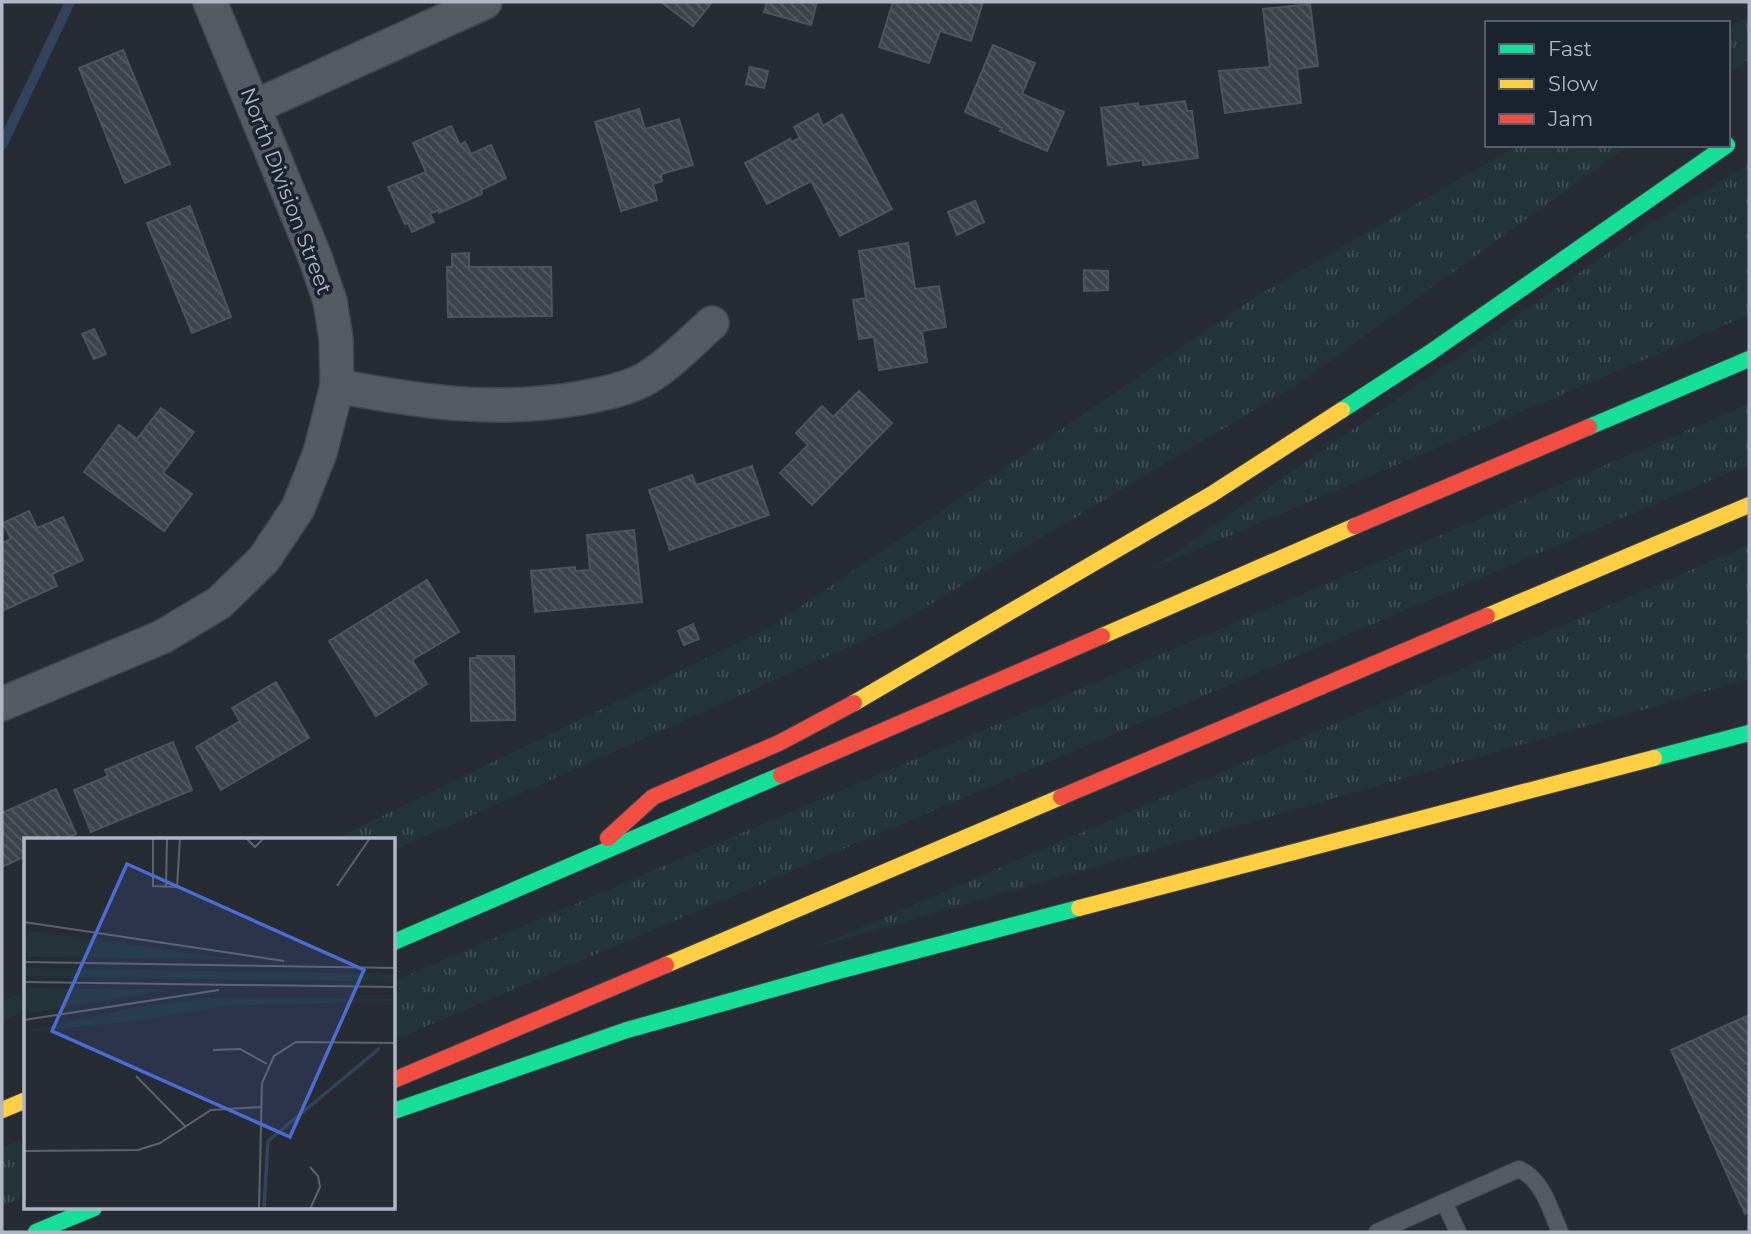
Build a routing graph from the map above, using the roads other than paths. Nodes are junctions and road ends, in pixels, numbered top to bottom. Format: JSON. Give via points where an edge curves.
{"nodes":[{"id":1,"x":209,"y":2,"type":"edge"},
{"id":2,"x":485,"y":2,"type":"edge"},
{"id":3,"x":254,"y":107,"type":"junction"},
{"id":4,"x":1724,"y":147,"type":"edge"},
{"id":5,"x":712,"y":323,"type":"dead end"},
{"id":6,"x":1749,"y":359,"type":"edge"},
{"id":7,"x":337,"y":386,"type":"junction"},
{"id":8,"x":1749,"y":505,"type":"edge"},
{"id":9,"x":2,"y":704,"type":"edge"},
{"id":10,"x":1749,"y":733,"type":"edge"},
{"id":11,"x":583,"y":861,"type":"junction"},
{"id":12,"x":396,"y":941,"type":"edge"},
{"id":13,"x":396,"y":1079,"type":"edge"},
{"id":14,"x":24,"y":1101,"type":"edge"},
{"id":15,"x":2,"y":1110,"type":"edge"},
{"id":16,"x":396,"y":1110,"type":"edge"},
{"id":17,"x":1444,"y":1202,"type":"junction"},
{"id":18,"x":89,"y":1210,"type":"edge"},
{"id":19,"x":36,"y":1232,"type":"edge"},
{"id":20,"x":1377,"y":1232,"type":"edge"},
{"id":21,"x":1458,"y":1232,"type":"edge"},
{"id":22,"x":1560,"y":1232,"type":"edge"}],
"edges":[{"from":1,"to":3,"type":"street","name":"North Division Street"},
{"from":2,"to":3,"type":"street"},
{"from":3,"to":7,"type":"street","name":"North Division Street","via":[[330,301]]},
{"from":4,"to":11,"type":"highway","via":[[1431,352],[1212,494],[779,743],[653,797]]},
{"from":5,"to":7,"type":"street","via":[[644,379],[599,394],[543,404],[419,401]]},
{"from":6,"to":11,"type":"highway"},
{"from":7,"to":9,"type":"street","name":"North Division Street","via":[[320,453],[298,508],[264,559],[219,603],[162,637]]},
{"from":8,"to":13,"type":"highway"},
{"from":10,"to":16,"type":"highway","via":[[812,978],[627,1030]]},
{"from":11,"to":12,"type":"highway"},
{"from":14,"to":15,"type":"highway"},
{"from":17,"to":20,"type":"lane"},
{"from":17,"to":21,"type":"lane"},
{"from":17,"to":22,"type":"lane","via":[[1518,1169],[1530,1174],[1542,1190]]},
{"from":18,"to":19,"type":"highway"}]}
